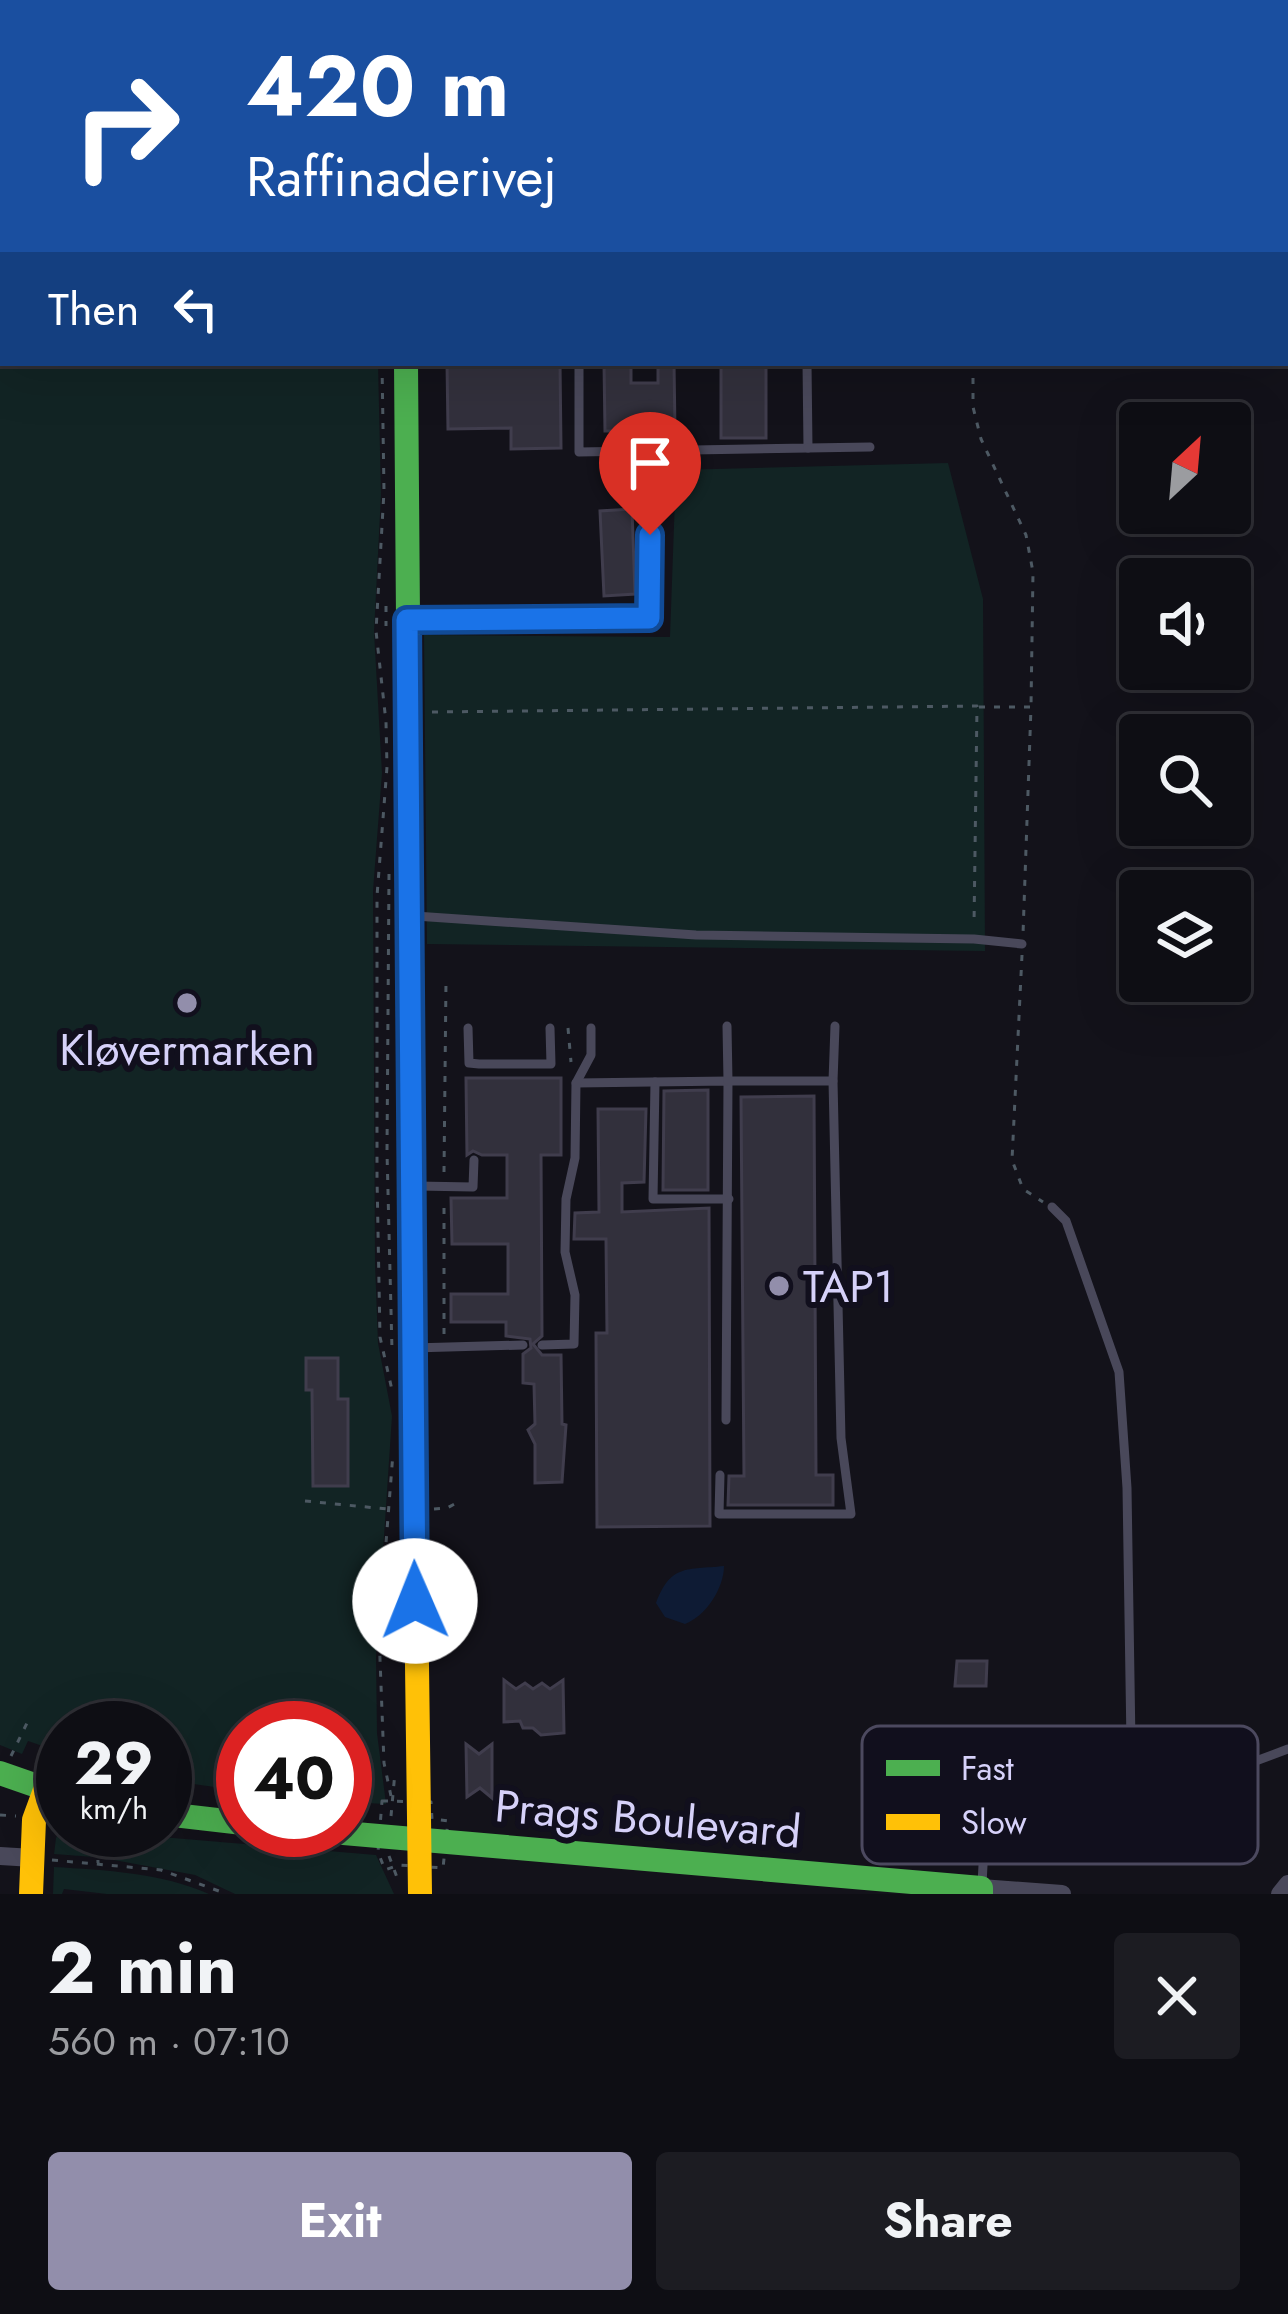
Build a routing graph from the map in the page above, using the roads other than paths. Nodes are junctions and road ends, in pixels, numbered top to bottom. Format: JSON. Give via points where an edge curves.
{"nodes":[{"id":1,"x":406,"y":366,"type":"edge"},
{"id":2,"x":579,"y":366,"type":"edge"},
{"id":3,"x":807,"y":366,"type":"edge"},
{"id":4,"x":870,"y":447,"type":"dead end"},
{"id":5,"x":808,"y":448,"type":"junction"},
{"id":6,"x":651,"y":452,"type":"junction"},
{"id":7,"x":394,"y":620,"type":"junction"},
{"id":8,"x":410,"y":916,"type":"junction"},
{"id":9,"x":1022,"y":944,"type":"road end"},
{"id":10,"x":727,"y":1026,"type":"dead end"},
{"id":11,"x":835,"y":1026,"type":"dead end"},
{"id":12,"x":468,"y":1028,"type":"dead end"},
{"id":13,"x":550,"y":1028,"type":"dead end"},
{"id":14,"x":591,"y":1028,"type":"dead end"},
{"id":15,"x":833,"y":1081,"type":"junction"},
{"id":16,"x":655,"y":1082,"type":"junction"},
{"id":17,"x":728,"y":1082,"type":"junction"},
{"id":18,"x":576,"y":1083,"type":"junction"},
{"id":19,"x":474,"y":1160,"type":"dead end"},
{"id":20,"x":412,"y":1186,"type":"junction"},
{"id":21,"x":729,"y":1199,"type":"junction"},
{"id":22,"x":1052,"y":1207,"type":"road end"},
{"id":23,"x":402,"y":1345,"type":"junction"},
{"id":24,"x":542,"y":1345,"type":"dead end"},
{"id":25,"x":523,"y":1346,"type":"dead end"},
{"id":26,"x":727,"y":1420,"type":"dead end"},
{"id":27,"x":720,"y":1475,"type":"dead end"},
{"id":28,"x":1131,"y":1726,"type":"edge"},
{"id":29,"x":1288,"y":1749,"type":"edge"},
{"id":30,"x":1258,"y":1760,"type":"edge"},
{"id":31,"x":2,"y":1774,"type":"edge"},
{"id":32,"x":36,"y":1786,"type":"edge"},
{"id":33,"x":36,"y":1817,"type":"edge"},
{"id":34,"x":372,"y":1836,"type":"edge"},
{"id":35,"x":417,"y":1841,"type":"junction"},
{"id":36,"x":0,"y":1856,"type":"edge"},
{"id":37,"x":33,"y":1858,"type":"junction"},
{"id":38,"x":818,"y":1875,"type":"junction"},
{"id":39,"x":1288,"y":1883,"type":"edge"},
{"id":40,"x":410,"y":1889,"type":"edge"},
{"id":41,"x":981,"y":1891,"type":"edge"},
{"id":42,"x":31,"y":1894,"type":"edge"},
{"id":43,"x":864,"y":1894,"type":"edge"},
{"id":44,"x":1062,"y":1894,"type":"edge"},
{"id":45,"x":1280,"y":1894,"type":"edge"}],
"edges":[{"from":1,"to":7,"type":"street"},
{"from":2,"to":6,"type":"lane","via":[[579,452]]},
{"from":3,"to":5,"type":"lane"},
{"from":4,"to":5,"type":"lane"},
{"from":5,"to":6,"type":"lane"},
{"from":6,"to":7,"type":"lane","via":[[649,618]]},
{"from":7,"to":8,"type":"street","via":[[408,714]]},
{"from":8,"to":9,"type":"lane"},
{"from":8,"to":20,"type":"street"},
{"from":10,"to":17,"type":"lane"},
{"from":11,"to":15,"type":"lane"},
{"from":12,"to":13,"type":"lane","via":[[469,1063],[551,1064]]},
{"from":14,"to":18,"type":"lane","via":[[591,1054]]},
{"from":15,"to":17,"type":"lane"},
{"from":15,"to":27,"type":"lane","via":[[841,1438],[851,1514],[719,1514]]},
{"from":16,"to":17,"type":"lane"},
{"from":16,"to":18,"type":"lane"},
{"from":16,"to":21,"type":"lane","via":[[653,1199]]},
{"from":17,"to":21,"type":"lane"},
{"from":18,"to":24,"type":"lane","via":[[565,1252],[574,1344]]},
{"from":19,"to":20,"type":"lane","via":[[473,1187]]},
{"from":20,"to":23,"type":"street"},
{"from":21,"to":26,"type":"lane"},
{"from":22,"to":28,"type":"lane","via":[[1066,1221],[1119,1372]]},
{"from":23,"to":25,"type":"lane"},
{"from":23,"to":35,"type":"street"},
{"from":29,"to":30,"type":"lane"},
{"from":31,"to":32,"type":"street"},
{"from":33,"to":37,"type":"street"},
{"from":34,"to":35,"type":"street","name":"Prags Boulevard"},
{"from":35,"to":38,"type":"street","name":"Prags Boulevard"},
{"from":35,"to":40,"type":"street"},
{"from":36,"to":37,"type":"street"},
{"from":37,"to":42,"type":"street"},
{"from":38,"to":41,"type":"street","name":"Prags Boulevard"},
{"from":38,"to":43,"type":"street"},
{"from":39,"to":45,"type":"street"},
{"from":41,"to":44,"type":"street"}]}
